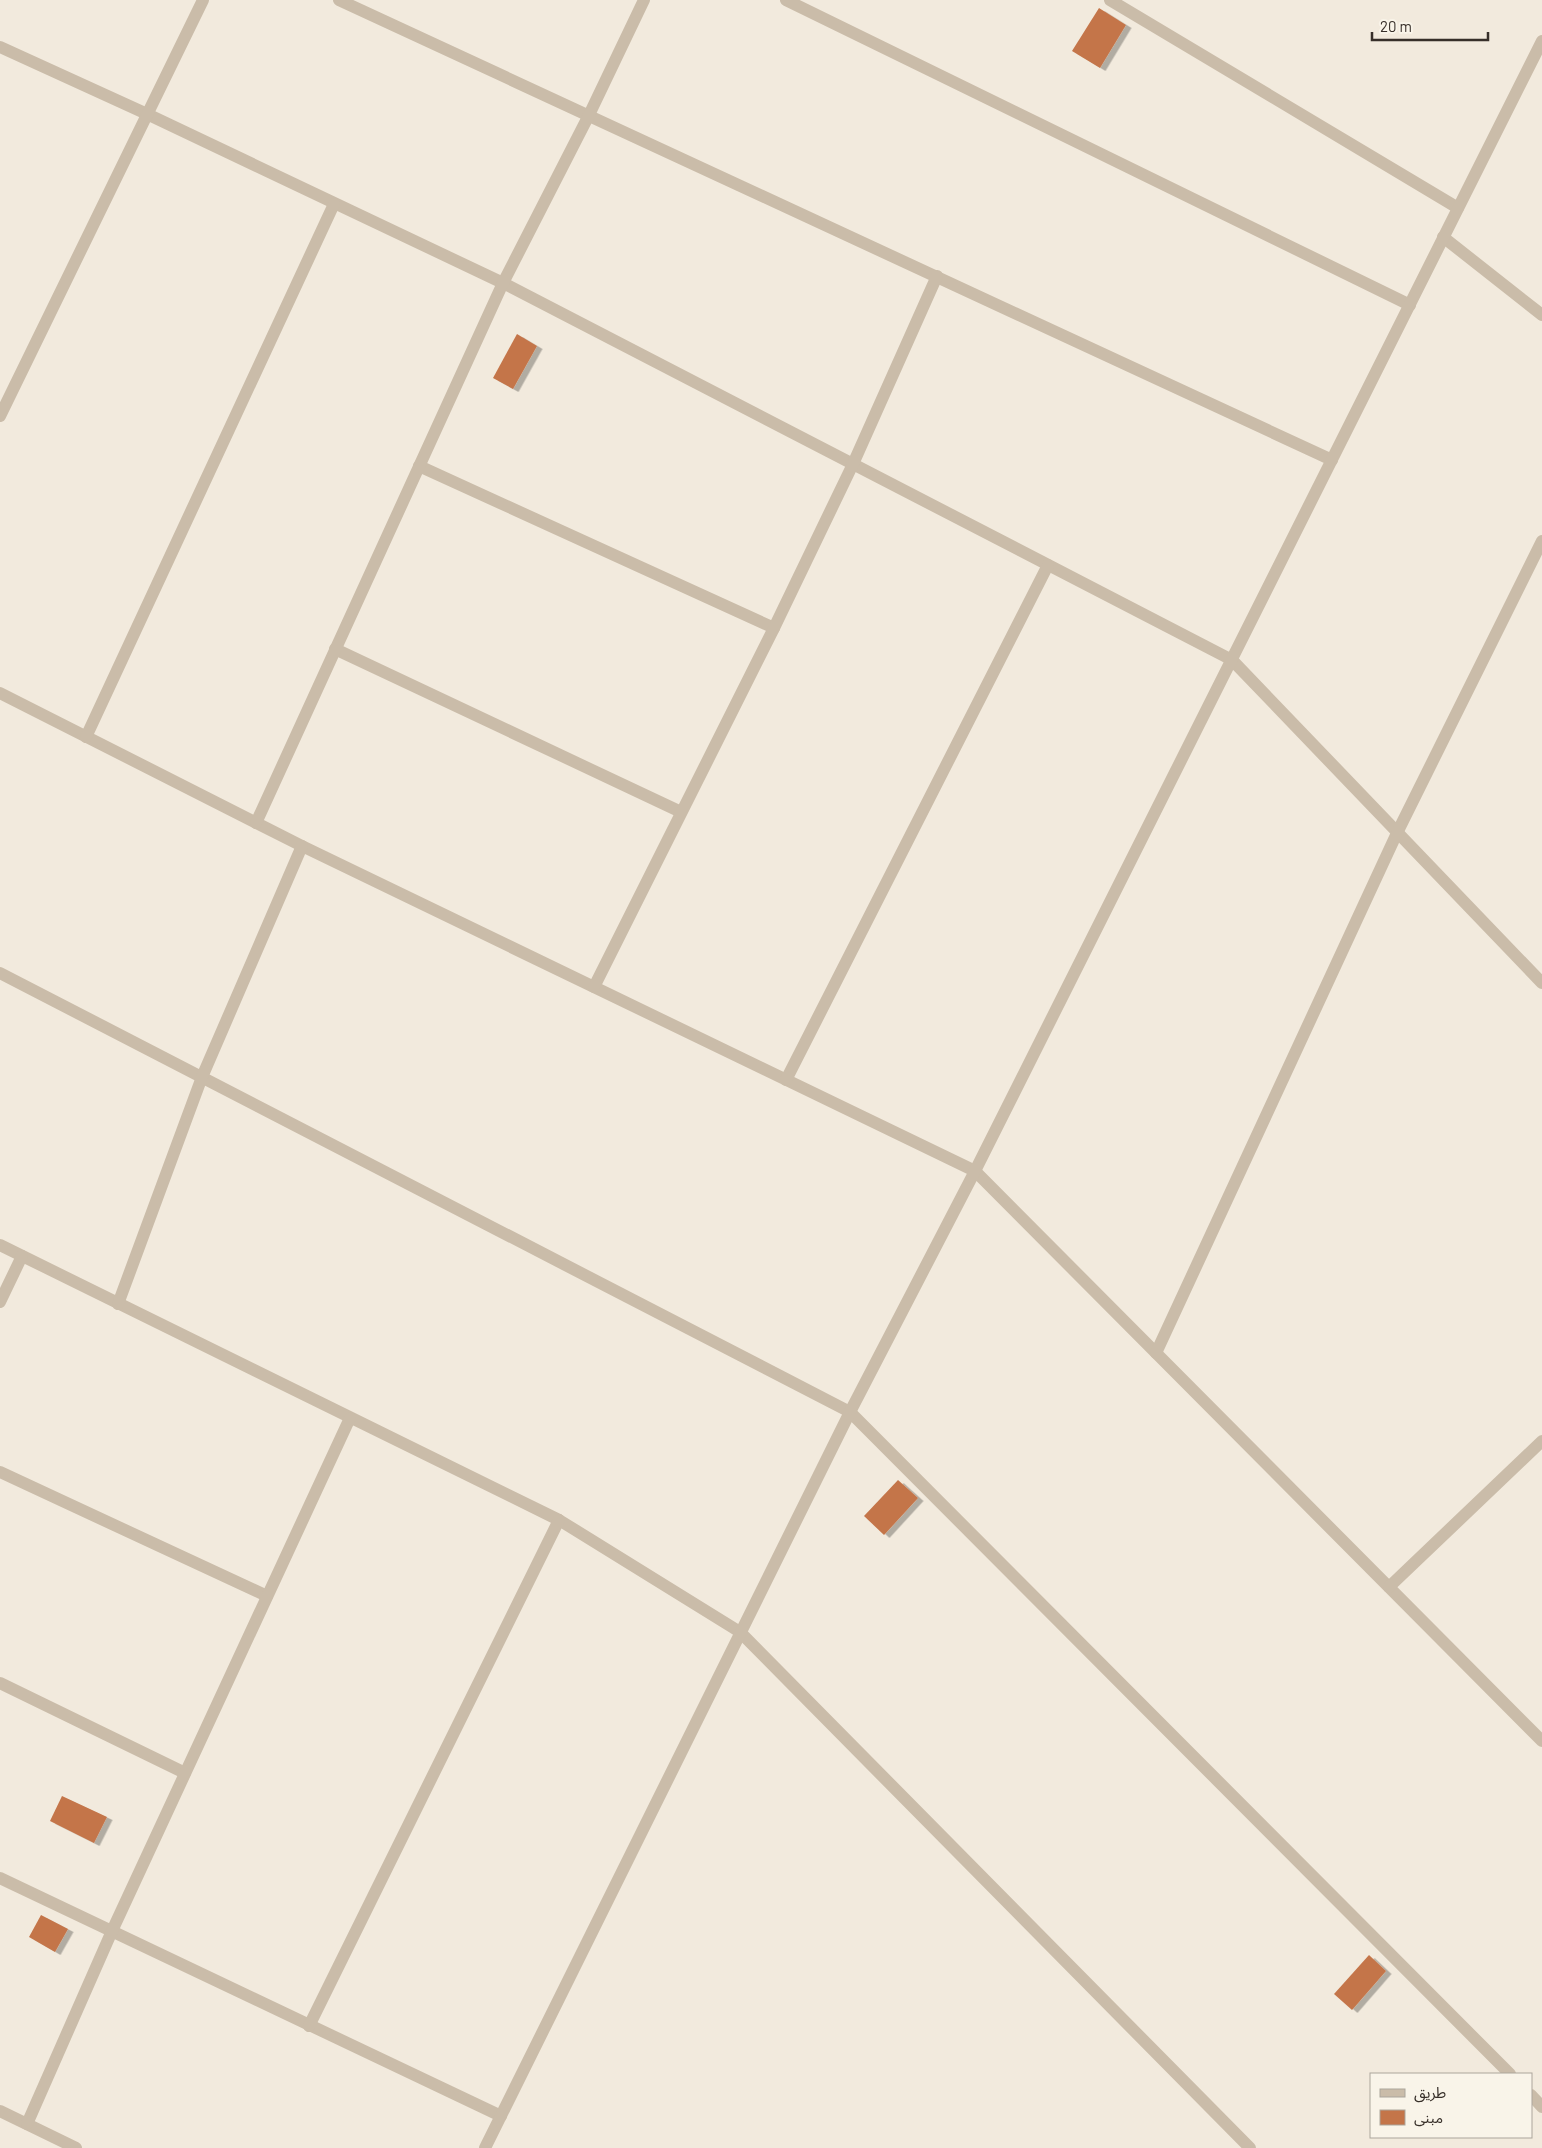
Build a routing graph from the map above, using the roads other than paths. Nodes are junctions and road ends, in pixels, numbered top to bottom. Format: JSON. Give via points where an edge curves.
{"nodes":[{"id":1,"x":203,"y":0,"type":"edge"},
{"id":2,"x":339,"y":0,"type":"edge"},
{"id":3,"x":644,"y":0,"type":"edge"},
{"id":4,"x":786,"y":0,"type":"edge"},
{"id":5,"x":1110,"y":0,"type":"edge"},
{"id":6,"x":1542,"y":41,"type":"edge"},
{"id":7,"x":0,"y":47,"type":"edge"},
{"id":8,"x":147,"y":114,"type":"junction"},
{"id":9,"x":588,"y":115,"type":"junction"},
{"id":10,"x":334,"y":204,"type":"junction"},
{"id":11,"x":1458,"y":208,"type":"junction"},
{"id":12,"x":1443,"y":237,"type":"junction"},
{"id":13,"x":937,"y":276,"type":"junction"},
{"id":14,"x":503,"y":283,"type":"junction"},
{"id":15,"x":1410,"y":305,"type":"junction"},
{"id":16,"x":1542,"y":315,"type":"edge"},
{"id":17,"x":0,"y":416,"type":"edge"},
{"id":18,"x":1332,"y":460,"type":"junction"},
{"id":19,"x":853,"y":464,"type":"junction"},
{"id":20,"x":419,"y":466,"type":"junction"},
{"id":21,"x":1542,"y":541,"type":"edge"},
{"id":22,"x":1048,"y":565,"type":"junction"},
{"id":23,"x":774,"y":628,"type":"junction"},
{"id":24,"x":336,"y":649,"type":"junction"},
{"id":25,"x":1232,"y":660,"type":"junction"},
{"id":26,"x":0,"y":693,"type":"edge"},
{"id":27,"x":86,"y":736,"type":"junction"},
{"id":28,"x":682,"y":812,"type":"junction"},
{"id":29,"x":256,"y":823,"type":"junction"},
{"id":30,"x":1397,"y":833,"type":"junction"},
{"id":31,"x":302,"y":846,"type":"junction"},
{"id":32,"x":0,"y":973,"type":"edge"},
{"id":33,"x":1542,"y":983,"type":"edge"},
{"id":34,"x":594,"y":987,"type":"junction"},
{"id":35,"x":202,"y":1077,"type":"junction"},
{"id":36,"x":786,"y":1080,"type":"junction"},
{"id":37,"x":976,"y":1171,"type":"junction"},
{"id":38,"x":0,"y":1245,"type":"edge"},
{"id":39,"x":22,"y":1256,"type":"junction"},
{"id":40,"x":0,"y":1302,"type":"edge"},
{"id":41,"x":118,"y":1304,"type":"junction"},
{"id":42,"x":1156,"y":1353,"type":"junction"},
{"id":43,"x":850,"y":1412,"type":"junction"},
{"id":44,"x":350,"y":1418,"type":"junction"},
{"id":45,"x":1542,"y":1441,"type":"edge"},
{"id":46,"x":0,"y":1472,"type":"edge"},
{"id":47,"x":559,"y":1520,"type":"junction"},
{"id":48,"x":1389,"y":1587,"type":"junction"},
{"id":49,"x":267,"y":1596,"type":"junction"},
{"id":50,"x":740,"y":1632,"type":"junction"},
{"id":51,"x":0,"y":1683,"type":"edge"},
{"id":52,"x":1542,"y":1741,"type":"edge"},
{"id":53,"x":185,"y":1773,"type":"junction"},
{"id":54,"x":0,"y":1878,"type":"edge"},
{"id":55,"x":112,"y":1931,"type":"junction"},
{"id":56,"x":310,"y":2026,"type":"junction"},
{"id":57,"x":1509,"y":2073,"type":"edge"},
{"id":58,"x":1532,"y":2096,"type":"edge"},
{"id":59,"x":1542,"y":2107,"type":"edge"},
{"id":60,"x":0,"y":2110,"type":"edge"},
{"id":61,"x":501,"y":2116,"type":"junction"},
{"id":62,"x":27,"y":2124,"type":"junction"},
{"id":63,"x":490,"y":2146,"type":"edge"},
{"id":64,"x":76,"y":2148,"type":"edge"},
{"id":65,"x":1250,"y":2148,"type":"edge"}],
"edges":[{"from":1,"to":8,"type":"street"},
{"from":2,"to":9,"type":"street"},
{"from":3,"to":9,"type":"street"},
{"from":4,"to":15,"type":"street"},
{"from":5,"to":11,"type":"street"},
{"from":6,"to":11,"type":"street"},
{"from":7,"to":8,"type":"street"},
{"from":8,"to":10,"type":"street"},
{"from":8,"to":17,"type":"street"},
{"from":9,"to":13,"type":"street"},
{"from":9,"to":14,"type":"street"},
{"from":10,"to":14,"type":"street"},
{"from":10,"to":27,"type":"street"},
{"from":11,"to":12,"type":"street"},
{"from":12,"to":15,"type":"street"},
{"from":12,"to":16,"type":"street"},
{"from":13,"to":18,"type":"street"},
{"from":13,"to":19,"type":"street"},
{"from":14,"to":19,"type":"street"},
{"from":14,"to":20,"type":"street"},
{"from":15,"to":18,"type":"street"},
{"from":18,"to":25,"type":"street"},
{"from":19,"to":22,"type":"street"},
{"from":19,"to":23,"type":"street"},
{"from":20,"to":23,"type":"street"},
{"from":20,"to":24,"type":"street"},
{"from":21,"to":30,"type":"street"},
{"from":22,"to":25,"type":"street"},
{"from":22,"to":36,"type":"street"},
{"from":23,"to":28,"type":"street"},
{"from":24,"to":28,"type":"street"},
{"from":24,"to":29,"type":"street"},
{"from":25,"to":30,"type":"street"},
{"from":25,"to":37,"type":"street"},
{"from":26,"to":27,"type":"street"},
{"from":27,"to":29,"type":"street"},
{"from":28,"to":34,"type":"street"},
{"from":29,"to":31,"type":"street"},
{"from":30,"to":33,"type":"street"},
{"from":30,"to":42,"type":"street"},
{"from":31,"to":34,"type":"street"},
{"from":31,"to":35,"type":"street"},
{"from":32,"to":35,"type":"street"},
{"from":34,"to":36,"type":"street"},
{"from":35,"to":41,"type":"street"},
{"from":35,"to":43,"type":"street"},
{"from":36,"to":37,"type":"street"},
{"from":37,"to":42,"type":"street"},
{"from":37,"to":43,"type":"street"},
{"from":38,"to":39,"type":"street"},
{"from":39,"to":40,"type":"street"},
{"from":39,"to":41,"type":"street"},
{"from":41,"to":44,"type":"street"},
{"from":42,"to":48,"type":"street"},
{"from":43,"to":50,"type":"street"},
{"from":43,"to":57,"type":"street"},
{"from":44,"to":47,"type":"street"},
{"from":44,"to":49,"type":"street"},
{"from":45,"to":48,"type":"street"},
{"from":46,"to":49,"type":"street"},
{"from":47,"to":50,"type":"street"},
{"from":47,"to":56,"type":"street"},
{"from":48,"to":52,"type":"street"},
{"from":49,"to":53,"type":"street"},
{"from":50,"to":61,"type":"street"},
{"from":50,"to":65,"type":"street"},
{"from":51,"to":53,"type":"street"},
{"from":53,"to":55,"type":"street"},
{"from":54,"to":55,"type":"street"},
{"from":55,"to":56,"type":"street"},
{"from":55,"to":62,"type":"street"},
{"from":56,"to":61,"type":"street"},
{"from":58,"to":59,"type":"street"},
{"from":60,"to":62,"type":"street"},
{"from":61,"to":63,"type":"street"},
{"from":62,"to":64,"type":"street"}]}
